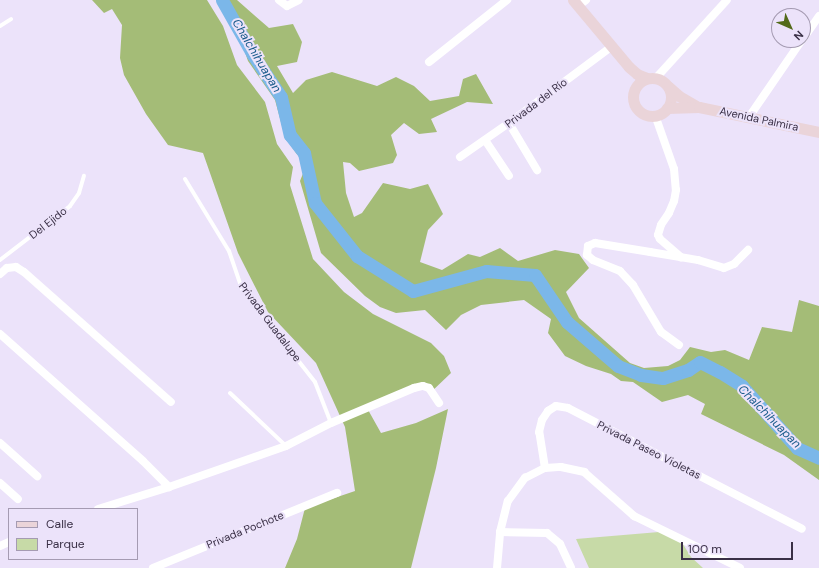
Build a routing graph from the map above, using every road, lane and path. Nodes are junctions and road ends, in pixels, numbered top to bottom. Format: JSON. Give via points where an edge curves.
{"nodes":[{"id":1,"x":279,"y":0,"type":"edge"},
{"id":2,"x":299,"y":0,"type":"edge"},
{"id":3,"x":507,"y":0,"type":"edge"},
{"id":4,"x":727,"y":0,"type":"edge"},
{"id":5,"x":579,"y":2,"type":"edge"},
{"id":6,"x":819,"y":16,"type":"edge"},
{"id":7,"x":11,"y":19,"type":"dead end"},
{"id":8,"x":0,"y":26,"type":"edge"},
{"id":9,"x":811,"y":28,"type":"edge"},
{"id":10,"x":611,"y":47,"type":"junction"},
{"id":11,"x":798,"y":48,"type":"edge"},
{"id":12,"x":429,"y":62,"type":"dead end"},
{"id":13,"x":629,"y":67,"type":"junction"},
{"id":14,"x":652,"y":78,"type":"junction"},
{"id":15,"x":669,"y":87,"type":"junction"},
{"id":16,"x":635,"y":89,"type":"junction"},
{"id":17,"x":699,"y":107,"type":"junction"},
{"id":18,"x":667,"y":108,"type":"junction"},
{"id":19,"x":655,"y":116,"type":"junction"},
{"id":20,"x":750,"y":118,"type":"junction"},
{"id":21,"x":509,"y":123,"type":"junction"},
{"id":22,"x":819,"y":132,"type":"edge"},
{"id":23,"x":485,"y":140,"type":"junction"},
{"id":24,"x":460,"y":157,"type":"dead end"},
{"id":25,"x":537,"y":170,"type":"dead end"},
{"id":26,"x":84,"y":176,"type":"dead end"},
{"id":27,"x":509,"y":176,"type":"dead end"},
{"id":28,"x":185,"y":179,"type":"dead end"},
{"id":29,"x":748,"y":250,"type":"dead end"},
{"id":30,"x":682,"y":257,"type":"junction"},
{"id":31,"x":0,"y":260,"type":"edge"},
{"id":32,"x":0,"y":274,"type":"edge"},
{"id":33,"x":0,"y":334,"type":"edge"},
{"id":34,"x":679,"y":345,"type":"dead end"},
{"id":35,"x":230,"y":393,"type":"dead end"},
{"id":36,"x":171,"y":402,"type":"dead end"},
{"id":37,"x":439,"y":403,"type":"dead end"},
{"id":38,"x":331,"y":424,"type":"junction"},
{"id":39,"x":0,"y":443,"type":"edge"},
{"id":40,"x":286,"y":446,"type":"junction"},
{"id":41,"x":545,"y":468,"type":"junction"},
{"id":42,"x":37,"y":476,"type":"dead end"},
{"id":43,"x":0,"y":483,"type":"edge"},
{"id":44,"x":169,"y":487,"type":"junction"},
{"id":45,"x":337,"y":494,"type":"dead end"},
{"id":46,"x":18,"y":499,"type":"dead end"},
{"id":47,"x":101,"y":508,"type":"edge"},
{"id":48,"x":802,"y":529,"type":"dead end"},
{"id":49,"x":500,"y":532,"type":"junction"},
{"id":50,"x":153,"y":568,"type":"edge"},
{"id":51,"x":497,"y":568,"type":"edge"},
{"id":52,"x":571,"y":568,"type":"edge"},
{"id":53,"x":740,"y":568,"type":"edge"}],
"edges":[{"from":1,"to":2,"type":"street","via":[[287,6]]},
{"from":3,"to":12,"type":"street"},
{"from":4,"to":14,"type":"street"},
{"from":5,"to":10,"type":"main road"},
{"from":6,"to":9,"type":"street"},
{"from":7,"to":8,"type":"lane"},
{"from":10,"to":13,"type":"main road"},
{"from":10,"to":21,"type":"street","name":"Privada del Río"},
{"from":11,"to":20,"type":"street"},
{"from":13,"to":14,"type":"main road","via":[[637,74]]},
{"from":13,"to":16,"type":"main road"},
{"from":14,"to":15,"type":"main road","via":[[666,83]]},
{"from":14,"to":16,"type":"main road","via":[[640,82]]},
{"from":15,"to":17,"type":"main road","name":"Avenida Palmira"},
{"from":15,"to":18,"type":"main road","via":[[671,98]]},
{"from":16,"to":19,"type":"main road","via":[[636,106],[642,113]]},
{"from":17,"to":18,"type":"main road","name":"Avenida Palmira"},
{"from":17,"to":20,"type":"main road","name":"Avenida Palmira"},
{"from":18,"to":19,"type":"main road"},
{"from":19,"to":30,"type":"street","via":[[674,168],[676,190],[674,201],[660,225],[658,235]]},
{"from":20,"to":22,"type":"main road","name":"Avenida Palmira"},
{"from":21,"to":23,"type":"street","name":"Privada del Río"},
{"from":21,"to":25,"type":"street"},
{"from":23,"to":24,"type":"street","name":"Privada del Río"},
{"from":23,"to":27,"type":"street"},
{"from":26,"to":31,"type":"lane","name":"Del Ejido","via":[[79,193],[70,206]]},
{"from":28,"to":38,"type":"lane","name":"Privada Guadalupe","via":[[228,252],[242,289],[315,382]]},
{"from":29,"to":30,"type":"street","via":[[734,264],[724,268]]},
{"from":30,"to":34,"type":"street","via":[[594,243],[586,250],[587,255],[593,260],[620,271],[633,285],[661,332]]},
{"from":32,"to":36,"type":"street","via":[[7,268],[16,267],[24,272]]},
{"from":33,"to":44,"type":"street"},
{"from":35,"to":40,"type":"lane"},
{"from":37,"to":38,"type":"street","via":[[429,388],[423,386]]},
{"from":38,"to":40,"type":"street"},
{"from":39,"to":42,"type":"street"},
{"from":40,"to":44,"type":"street"},
{"from":41,"to":48,"type":"street","name":"Privada Paseo Violetas","via":[[539,432],[542,420],[548,411],[556,406],[568,408]]},
{"from":41,"to":49,"type":"street","via":[[525,478],[508,501]]},
{"from":41,"to":53,"type":"street","via":[[560,467],[584,472],[634,516]]},
{"from":43,"to":46,"type":"street"},
{"from":44,"to":47,"type":"street"},
{"from":45,"to":50,"type":"street","name":"Privada Pochote"},
{"from":49,"to":51,"type":"street"},
{"from":49,"to":52,"type":"street","via":[[547,533],[560,544]]}]}
